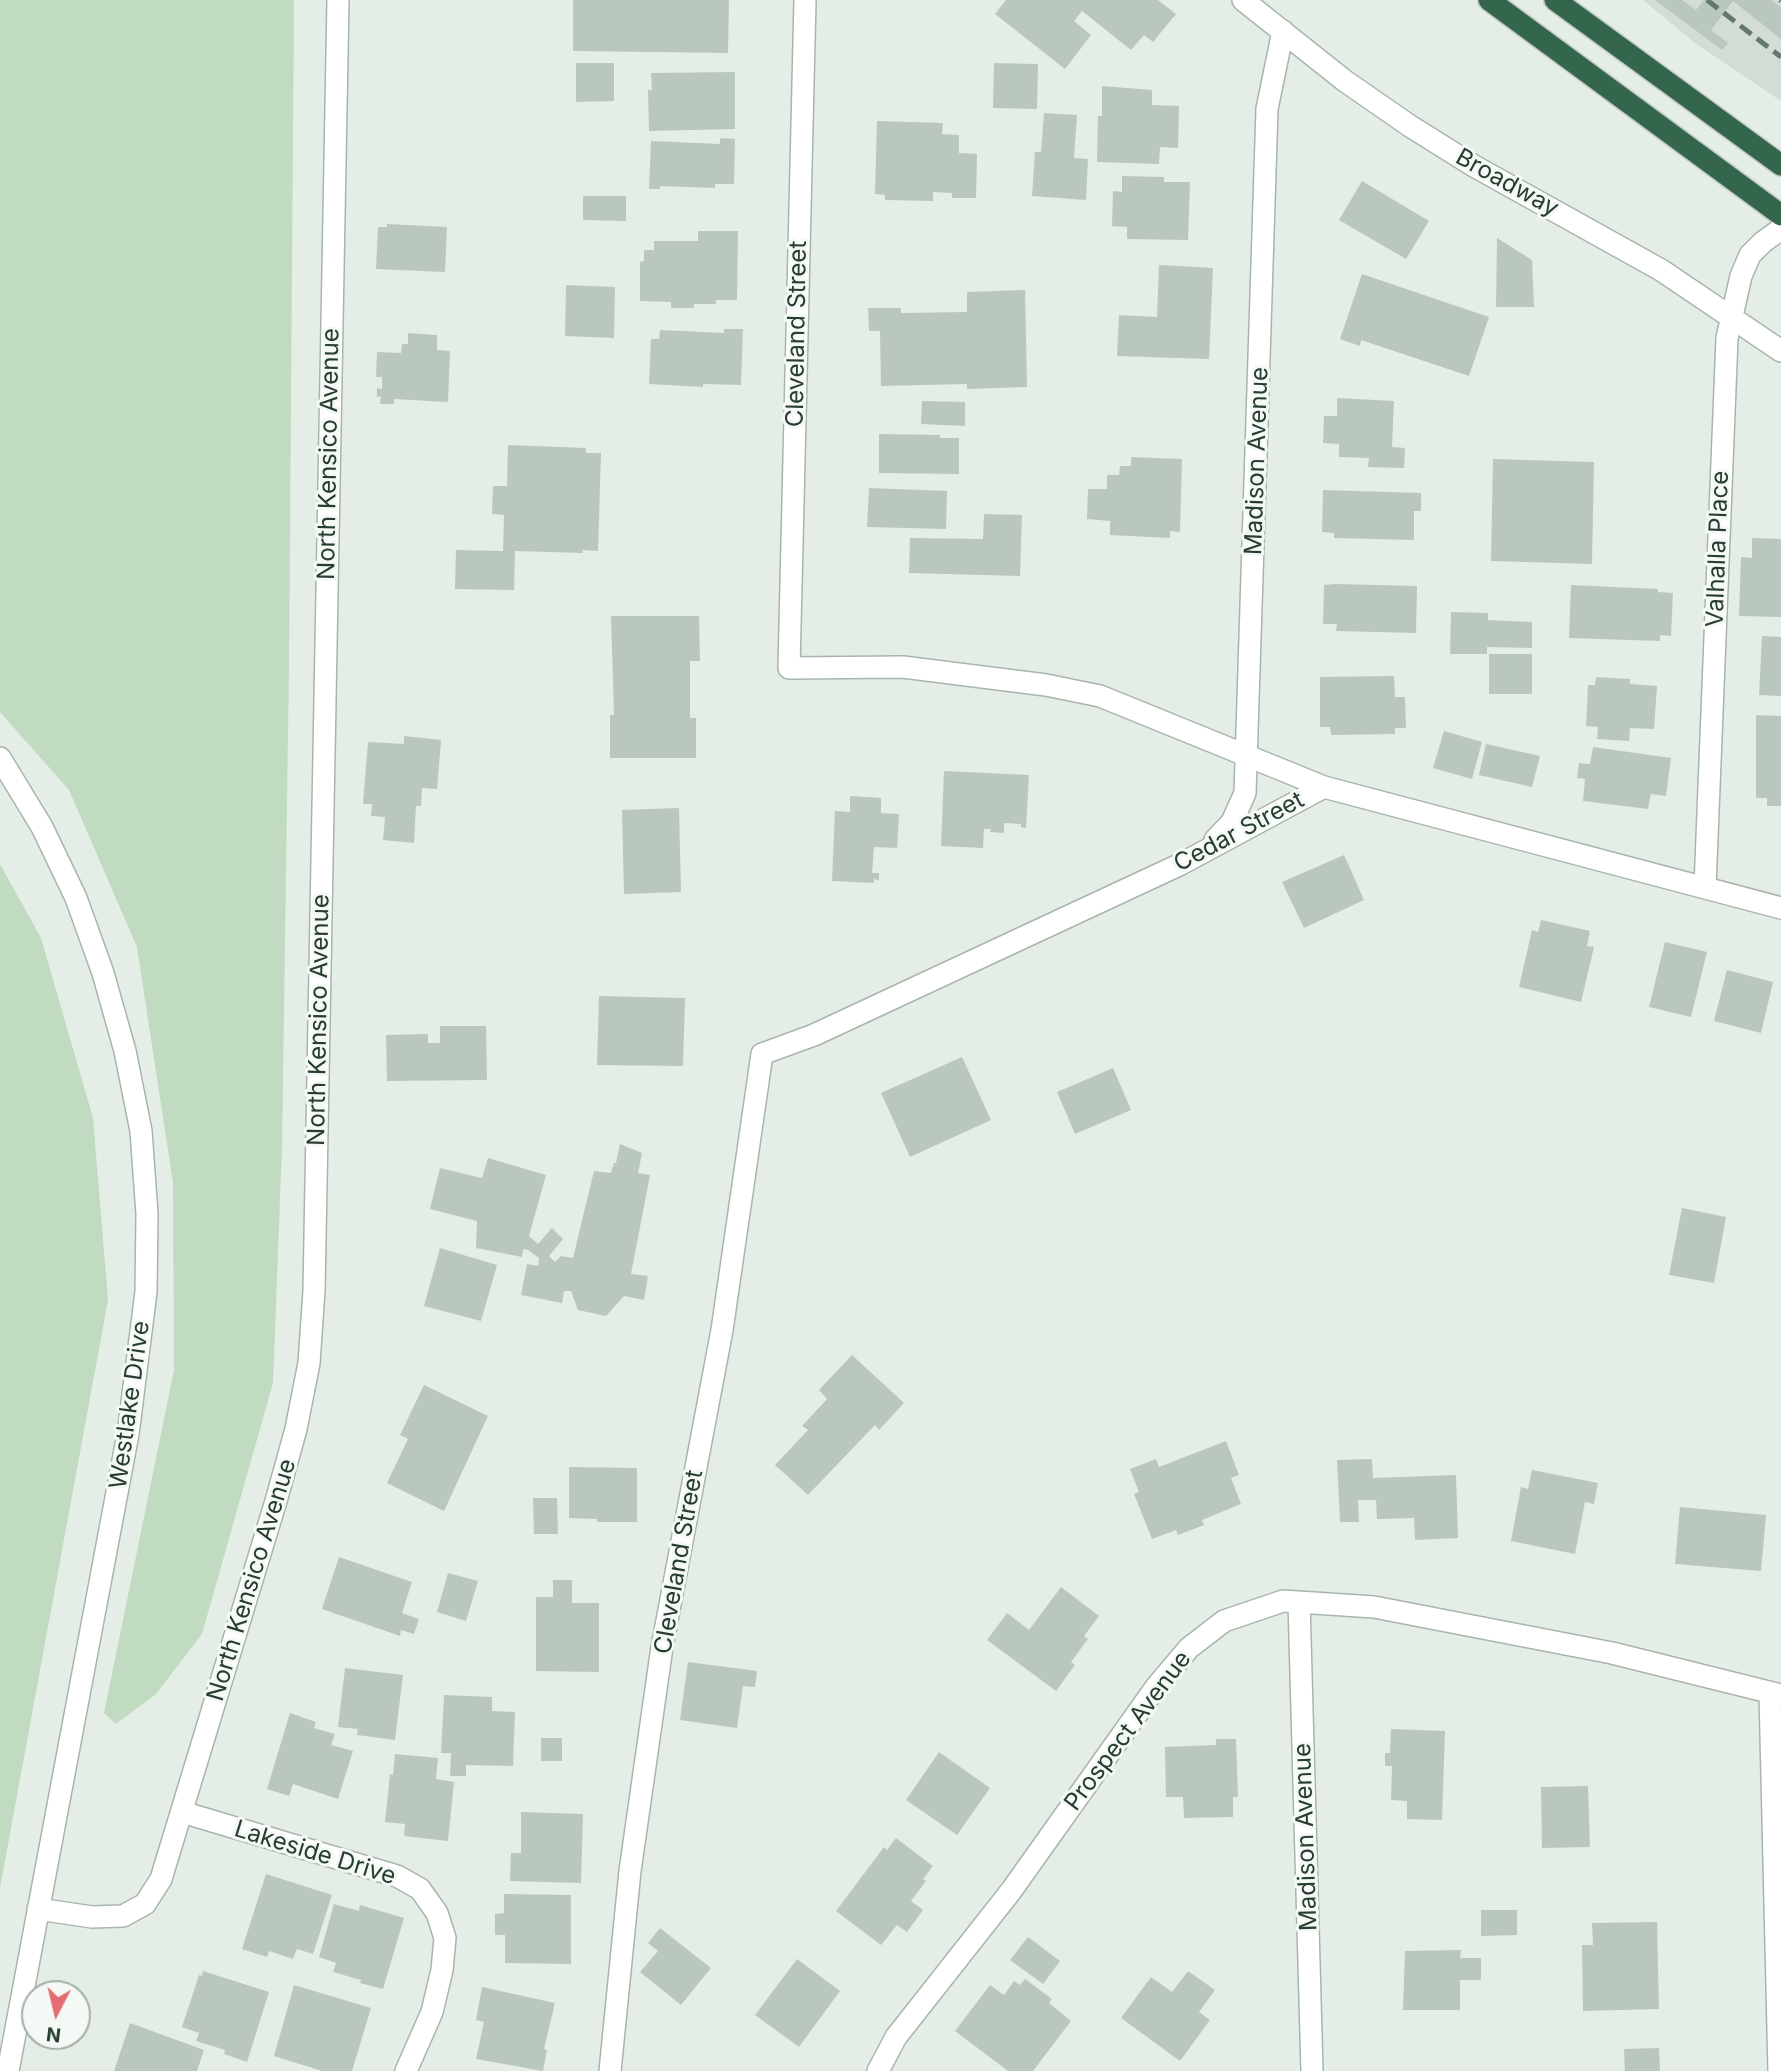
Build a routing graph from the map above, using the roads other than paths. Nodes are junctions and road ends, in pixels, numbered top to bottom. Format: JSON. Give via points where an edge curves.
{"nodes":[{"id":1,"x":338,"y":0,"type":"edge"},
{"id":2,"x":805,"y":0,"type":"edge"},
{"id":3,"x":1244,"y":0,"type":"edge"},
{"id":4,"x":1489,"y":0,"type":"edge"},
{"id":5,"x":1555,"y":0,"type":"edge"},
{"id":6,"x":1283,"y":31,"type":"junction"},
{"id":7,"x":1781,"y":165,"type":"edge"},
{"id":8,"x":1781,"y":215,"type":"edge"},
{"id":9,"x":1781,"y":229,"type":"edge"},
{"id":10,"x":1731,"y":316,"type":"junction"},
{"id":11,"x":1781,"y":351,"type":"edge"},
{"id":12,"x":0,"y":758,"type":"edge"},
{"id":13,"x":1248,"y":758,"type":"junction"},
{"id":14,"x":1324,"y":787,"type":"junction"},
{"id":15,"x":1181,"y":864,"type":"junction"},
{"id":16,"x":1705,"y":887,"type":"junction"},
{"id":17,"x":1781,"y":908,"type":"edge"},
{"id":18,"x":762,"y":1054,"type":"joint"},
{"id":19,"x":1299,"y":1602,"type":"junction"},
{"id":20,"x":1775,"y":1694,"type":"edge"},
{"id":21,"x":181,"y":1812,"type":"junction"},
{"id":22,"x":38,"y":1909,"type":"junction"},
{"id":23,"x":8,"y":2071,"type":"edge"},
{"id":24,"x":406,"y":2071,"type":"edge"},
{"id":25,"x":610,"y":2071,"type":"edge"},
{"id":26,"x":878,"y":2071,"type":"edge"},
{"id":27,"x":1312,"y":2071,"type":"edge"},
{"id":28,"x":1779,"y":2071,"type":"edge"}],
"edges":[{"from":1,"to":21,"type":"street","name":"North Kensico Avenue","via":[[309,1363],[279,1489]]},
{"from":2,"to":13,"type":"street","name":"Cleveland Street","via":[[789,668],[903,667],[1046,685],[1100,696]]},
{"from":3,"to":6,"type":"street","name":"Broadway"},
{"from":4,"to":8,"type":"highway"},
{"from":5,"to":7,"type":"highway"},
{"from":6,"to":10,"type":"street","name":"Broadway","via":[[1431,140],[1661,270]]},
{"from":6,"to":13,"type":"street","name":"Madison Avenue","via":[[1267,109]]},
{"from":9,"to":10,"type":"street","name":"Valhalla Place","via":[[1751,255]]},
{"from":10,"to":11,"type":"street","name":"Broadway"},
{"from":10,"to":16,"type":"street","name":"Valhalla Place"},
{"from":12,"to":22,"type":"street","name":"Westlake Drive","via":[[42,827],[76,898],[103,973],[141,1131],[147,1214],[144,1306],[128,1434]]},
{"from":13,"to":14,"type":"street"},
{"from":13,"to":15,"type":"street","name":"Madison Avenue","via":[[1245,793],[1232,822]]},
{"from":14,"to":15,"type":"street","name":"Cedar Street"},
{"from":14,"to":16,"type":"street","name":"Cedar Street"},
{"from":15,"to":18,"type":"street","name":"Cedar Street","via":[[814,1035]]},
{"from":16,"to":17,"type":"street","name":"Cedar Street"},
{"from":18,"to":25,"type":"street","name":"Cleveland Street","via":[[722,1330],[662,1647],[631,1871]]},
{"from":19,"to":20,"type":"street","name":"Prospect Avenue","via":[[1374,1607],[1612,1653]]},
{"from":19,"to":26,"type":"street","name":"Prospect Avenue","via":[[1283,1601],[1224,1621],[1189,1648],[1156,1687],[1011,1891],[896,2036]]},
{"from":19,"to":27,"type":"street","name":"Madison Avenue"},
{"from":20,"to":28,"type":"street"},
{"from":21,"to":22,"type":"street","name":"North Kensico Avenue","via":[[162,1879],[145,1904],[123,1916],[92,1917]]},
{"from":21,"to":24,"type":"street","name":"Lakeside Drive","via":[[397,1876],[420,1889],[437,1913],[444,1938],[442,1970],[432,2012]]},
{"from":22,"to":23,"type":"street","name":"Westlake Drive"}]}
